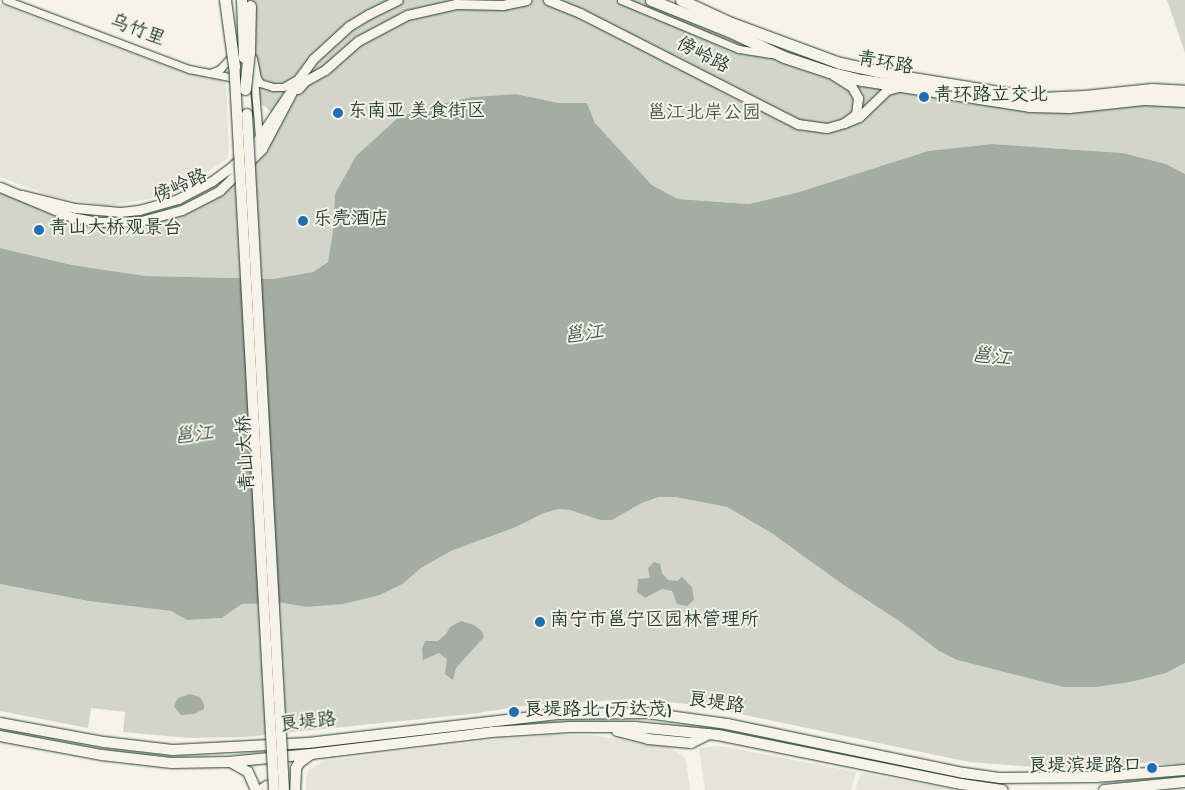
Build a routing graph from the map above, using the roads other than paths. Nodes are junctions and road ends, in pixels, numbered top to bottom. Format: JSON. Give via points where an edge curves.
{"nodes":[{"id":1,"x":6,"y":0,"type":"edge"},
{"id":2,"x":228,"y":0,"type":"edge"},
{"id":3,"x":242,"y":0,"type":"edge"},
{"id":4,"x":250,"y":0,"type":"edge"},
{"id":5,"x":398,"y":0,"type":"edge"},
{"id":6,"x":526,"y":0,"type":"edge"},
{"id":7,"x":548,"y":0,"type":"edge"},
{"id":8,"x":621,"y":0,"type":"edge"},
{"id":9,"x":651,"y":0,"type":"edge"},
{"id":10,"x":681,"y":0,"type":"edge"},
{"id":11,"x":784,"y":57,"type":"junction"},
{"id":12,"x":232,"y":67,"type":"junction"},
{"id":13,"x":829,"y":72,"type":"junction"},
{"id":14,"x":205,"y":74,"type":"junction"},
{"id":15,"x":300,"y":77,"type":"junction"},
{"id":16,"x":253,"y":84,"type":"junction"},
{"id":17,"x":903,"y":86,"type":"junction"},
{"id":18,"x":1185,"y":91,"type":"edge"},
{"id":19,"x":1185,"y":101,"type":"edge"},
{"id":20,"x":242,"y":115,"type":"junction"},
{"id":21,"x":279,"y":119,"type":"junction"},
{"id":22,"x":844,"y":123,"type":"junction"},
{"id":23,"x":259,"y":138,"type":"junction"},
{"id":24,"x":236,"y":162,"type":"junction"},
{"id":25,"x":0,"y":187,"type":"edge"},
{"id":26,"x":22,"y":195,"type":"junction"},
{"id":27,"x":0,"y":723,"type":"edge"},
{"id":28,"x":0,"y":736,"type":"edge"},
{"id":29,"x":351,"y":738,"type":"junction"},
{"id":30,"x":353,"y":749,"type":"junction"},
{"id":31,"x":311,"y":754,"type":"junction"},
{"id":32,"x":228,"y":762,"type":"junction"},
{"id":33,"x":1185,"y":770,"type":"edge"},
{"id":34,"x":1185,"y":782,"type":"edge"},
{"id":35,"x":256,"y":790,"type":"edge"},
{"id":36,"x":261,"y":790,"type":"edge"},
{"id":37,"x":274,"y":790,"type":"edge"},
{"id":38,"x":284,"y":790,"type":"edge"},
{"id":39,"x":291,"y":790,"type":"edge"},
{"id":40,"x":296,"y":790,"type":"edge"},
{"id":41,"x":1002,"y":790,"type":"edge"},
{"id":42,"x":1104,"y":790,"type":"edge"}],
"edges":[{"from":1,"to":14,"type":"street","name":"乌竹里"},
{"from":2,"to":12,"type":"main road","bridge":true},
{"from":3,"to":16,"type":"main road","bridge":true},
{"from":4,"to":16,"type":"street"},
{"from":4,"to":16,"type":"main road","bridge":true,"via":[[249,53]]},
{"from":5,"to":15,"type":"street","name":"傍岭路","via":[[349,26],[313,59]]},
{"from":6,"to":21,"type":"street","via":[[504,6],[471,4],[439,7],[393,21],[358,41],[325,70],[305,81]]},
{"from":7,"to":22,"type":"street","name":"傍岭路","via":[[580,13],[798,124],[816,128]]},
{"from":8,"to":11,"type":"street","via":[[739,49]]},
{"from":9,"to":11,"type":"main road","name":"青环路"},
{"from":10,"to":18,"type":"main road","name":"青环路","via":[[732,23],[840,63],[900,76],[1038,98],[1152,89]]},
{"from":11,"to":13,"type":"main road","name":"青环路"},
{"from":12,"to":14,"type":"street","name":"乌竹里"},
{"from":12,"to":14,"type":"street"},
{"from":12,"to":16,"type":"street","name":"乌竹里"},
{"from":12,"to":20,"type":"main road","bridge":true},
{"from":12,"to":24,"type":"street"},
{"from":13,"to":17,"type":"main road","name":"青环路"},
{"from":13,"to":22,"type":"street","via":[[852,87],[858,98],[856,114]]},
{"from":15,"to":16,"type":"street","name":"乌竹里","via":[[283,86]]},
{"from":15,"to":21,"type":"street","name":"傍岭路"},
{"from":15,"to":23,"type":"street","name":"傍岭路"},
{"from":16,"to":20,"type":"main road"},
{"from":16,"to":23,"type":"street"},
{"from":17,"to":19,"type":"main road","name":"青环路","via":[[1044,107],[1144,99]]},
{"from":17,"to":22,"type":"street","name":"傍岭路","via":[[887,90],[859,117]]},
{"from":20,"to":37,"type":"main road","name":"青山大桥","bridge":true},
{"from":20,"to":38,"type":"main road","name":"青山大桥","bridge":true},
{"from":21,"to":26,"type":"street","name":"傍岭路","via":[[262,149],[231,181],[200,202],[161,217],[98,222],[72,217]]},
{"from":23,"to":24,"type":"street","name":"傍岭路"},
{"from":24,"to":26,"type":"street","name":"傍岭路","via":[[195,192],[139,210],[99,211]]},
{"from":25,"to":26,"type":"street","name":"傍岭路"},
{"from":27,"to":29,"type":"main road","name":"良堤路","via":[[104,742],[173,750],[246,748]]},
{"from":28,"to":32,"type":"main road","name":"良堤路","via":[[102,755],[172,763]]},
{"from":29,"to":30,"type":"main road"},
{"from":29,"to":33,"type":"main road","name":"良堤路","via":[[558,714],[647,714],[727,724],[1000,778],[1096,777]]},
{"from":30,"to":31,"type":"main road","name":"良堤路"},
{"from":30,"to":41,"type":"main road","name":"良堤路","via":[[492,732],[635,727],[709,734]]},
{"from":31,"to":32,"type":"main road","name":"良堤路"},
{"from":31,"to":40,"type":"main road","via":[[296,768]]},
{"from":32,"to":35,"type":"main road","via":[[248,772]]},
{"from":34,"to":42,"type":"main road"},
{"from":36,"to":39,"type":"main road","via":[[276,784]]}]}
